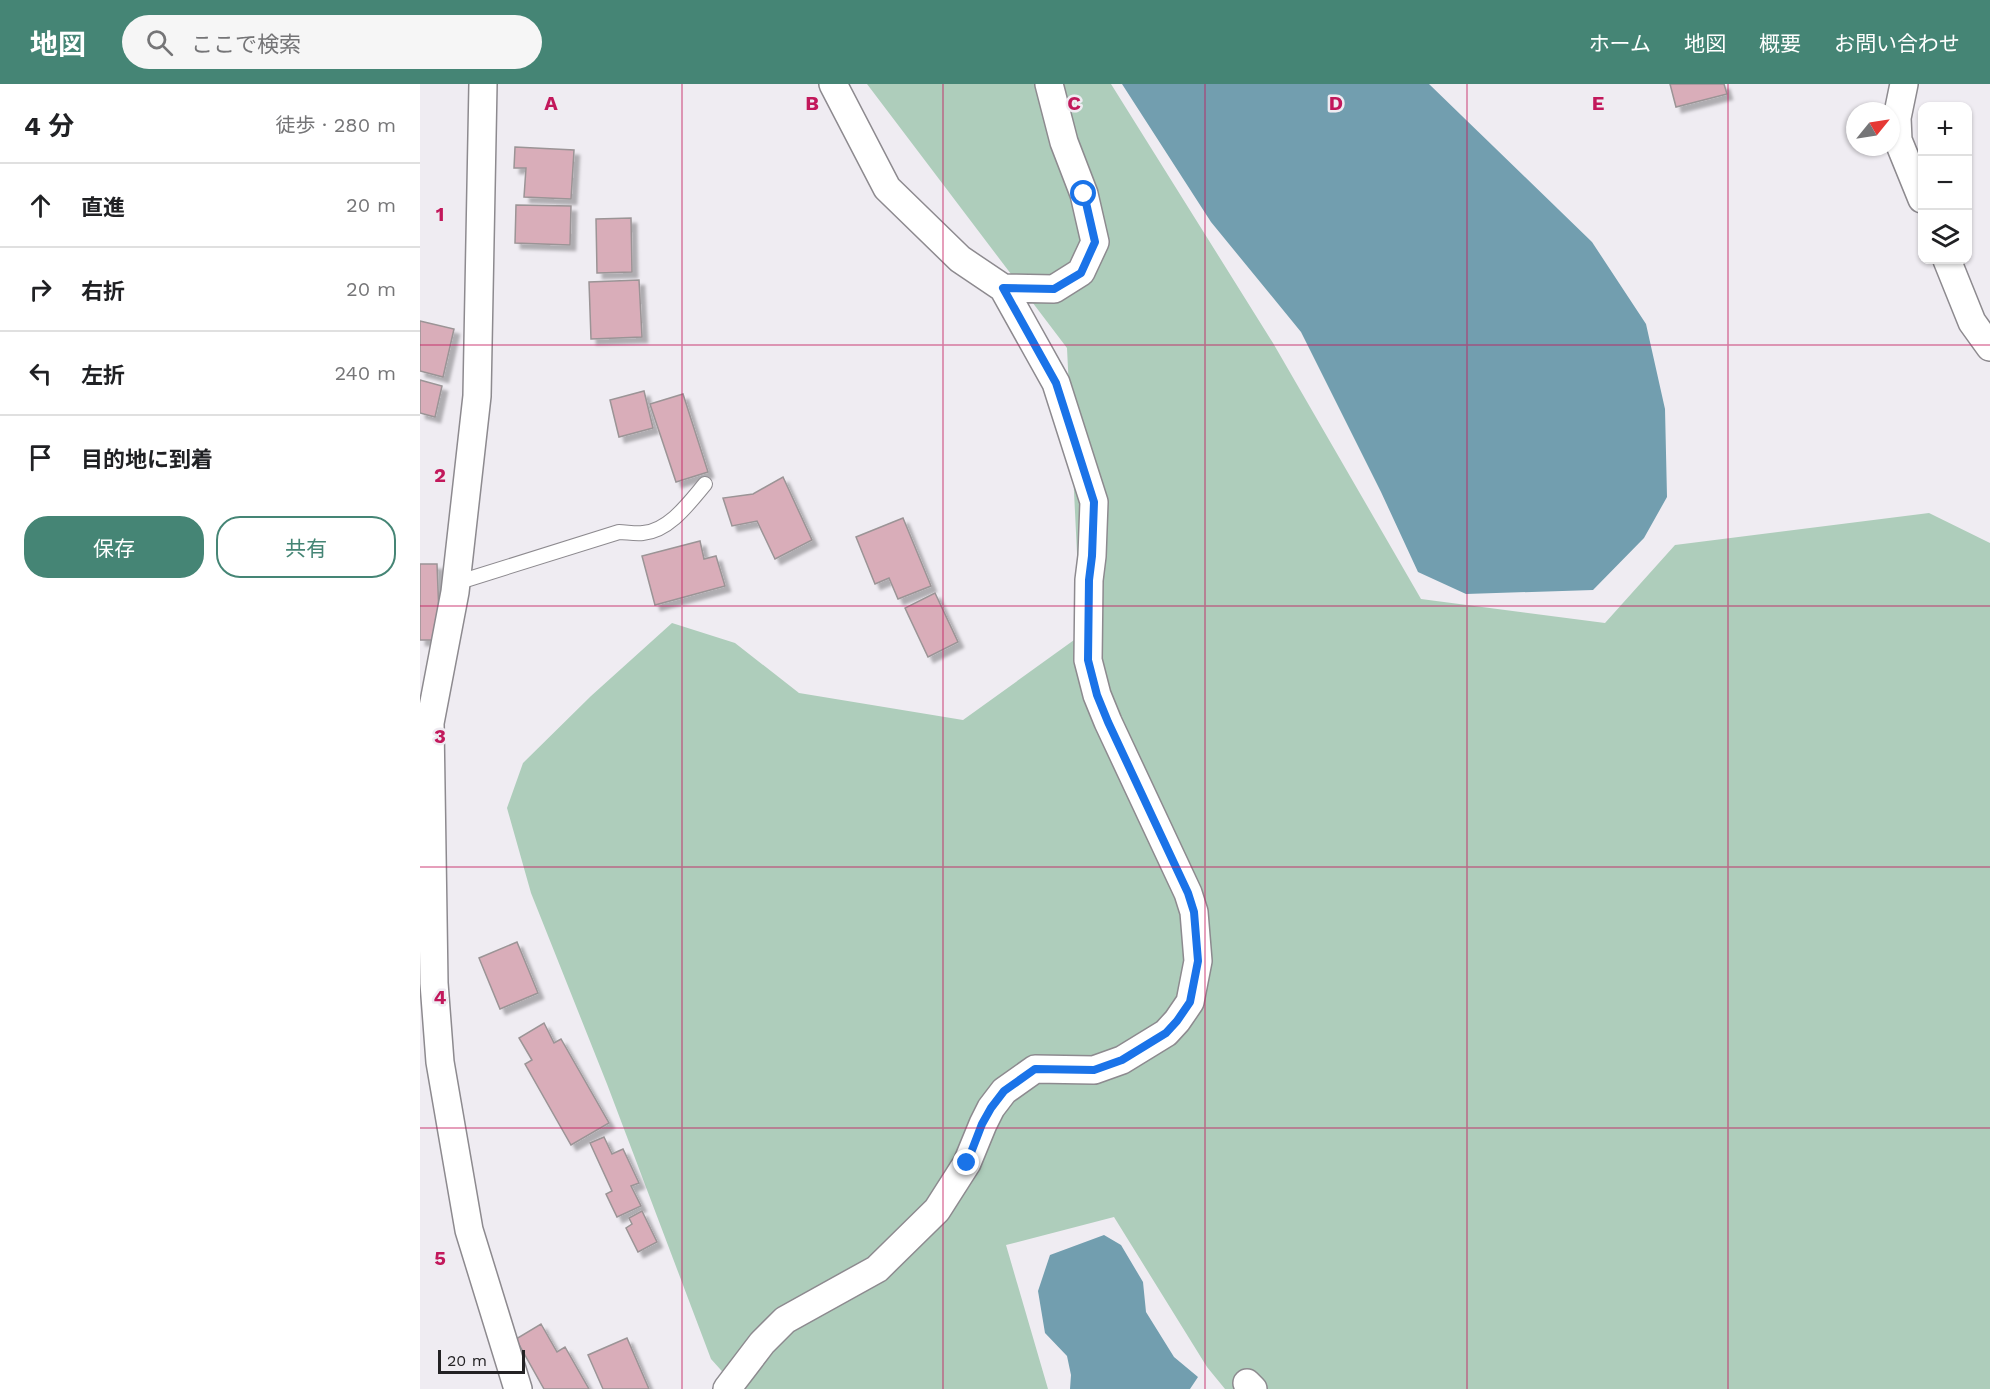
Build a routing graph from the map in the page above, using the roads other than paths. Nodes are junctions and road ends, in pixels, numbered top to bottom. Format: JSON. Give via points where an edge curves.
{"nodes":[{"id":1,"x":483,"y":84,"type":"edge"},
{"id":2,"x":833,"y":84,"type":"edge"},
{"id":3,"x":1049,"y":84,"type":"edge"},
{"id":4,"x":1904,"y":84,"type":"edge"},
{"id":5,"x":1918,"y":187,"type":"edge"},
{"id":6,"x":1949,"y":264,"type":"edge"},
{"id":7,"x":1003,"y":288,"type":"junction"},
{"id":8,"x":1990,"y":347,"type":"edge"},
{"id":9,"x":705,"y":484,"type":"dead end"},
{"id":10,"x":456,"y":583,"type":"junction"},
{"id":11,"x":425,"y":724,"type":"edge"},
{"id":12,"x":429,"y":1047,"type":"edge"},
{"id":13,"x":518,"y":1389,"type":"edge"},
{"id":14,"x":727,"y":1389,"type":"edge"}],
"edges":[{"from":1,"to":10,"type":"street","via":[[477,396]]},
{"from":2,"to":7,"type":"street","via":[[887,188],[960,259]]},
{"from":3,"to":7,"type":"street","via":[[1095,242],[1081,273],[1054,289]]},
{"from":4,"to":5,"type":"street","via":[[1897,118],[1898,140]]},
{"from":6,"to":8,"type":"street","via":[[1972,322]]},
{"from":7,"to":14,"type":"street","via":[[1056,383],[1094,502],[1088,660],[1108,722],[1188,893],[1197,928],[1196,980],[1190,1002],[1166,1033],[1122,1060],[1094,1070],[1035,1069],[1004,1091],[982,1124],[967,1163],[937,1210],[877,1269],[785,1320]]},
{"from":9,"to":10,"type":"lane","via":[[656,531],[619,532]]},
{"from":10,"to":11,"type":"street"},
{"from":11,"to":12,"type":"street","via":[[434,983]]},
{"from":12,"to":13,"type":"street","via":[[440,1062],[470,1230]]}]}
